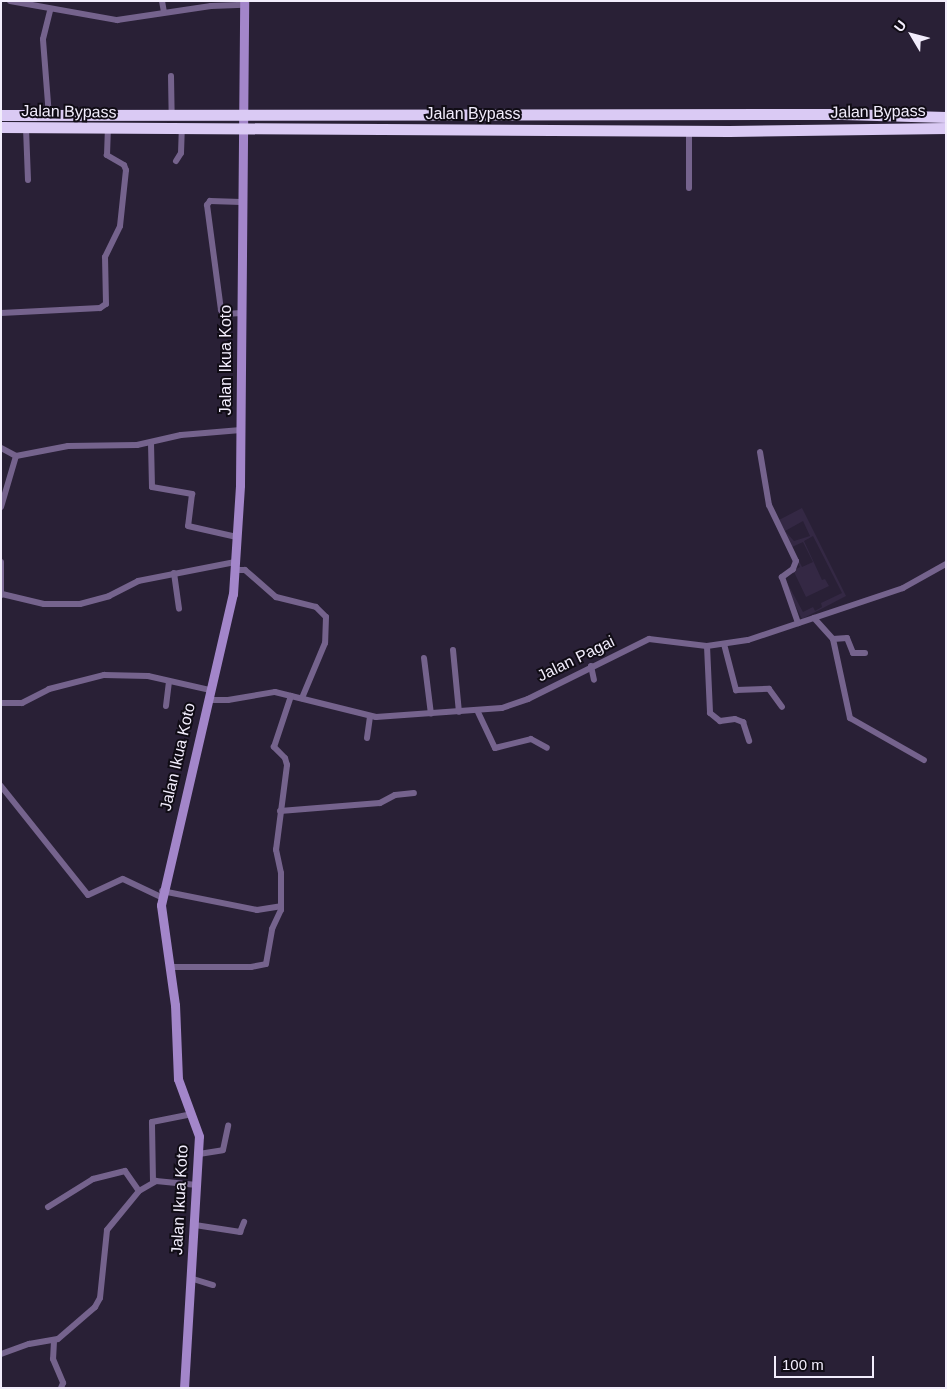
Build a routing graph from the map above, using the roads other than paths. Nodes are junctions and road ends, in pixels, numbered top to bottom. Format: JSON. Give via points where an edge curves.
{"nodes":[{"id":1,"x":10,"y":1,"type":"edge"},
{"id":2,"x":162,"y":1,"type":"edge"},
{"id":3,"x":244,"y":3,"type":"edge"},
{"id":4,"x":50,"y":10,"type":"junction"},
{"id":5,"x":164,"y":12,"type":"junction"},
{"id":6,"x":171,"y":76,"type":"dead end"},
{"id":7,"x":172,"y":115,"type":"junction"},
{"id":8,"x":1,"y":116,"type":"edge"},
{"id":9,"x":49,"y":116,"type":"junction"},
{"id":10,"x":243,"y":116,"type":"junction"},
{"id":11,"x":446,"y":116,"type":"junction"},
{"id":12,"x":946,"y":117,"type":"edge"},
{"id":13,"x":1,"y":127,"type":"edge"},
{"id":14,"x":26,"y":128,"type":"junction"},
{"id":15,"x":108,"y":128,"type":"junction"},
{"id":16,"x":182,"y":128,"type":"junction"},
{"id":17,"x":946,"y":128,"type":"edge"},
{"id":18,"x":243,"y":129,"type":"junction"},
{"id":19,"x":445,"y":130,"type":"junction"},
{"id":20,"x":690,"y":131,"type":"junction"},
{"id":21,"x":176,"y":161,"type":"dead end"},
{"id":22,"x":28,"y":180,"type":"dead end"},
{"id":23,"x":689,"y":188,"type":"dead end"},
{"id":24,"x":241,"y":202,"type":"junction"},
{"id":25,"x":1,"y":313,"type":"edge"},
{"id":26,"x":242,"y":313,"type":"junction"},
{"id":27,"x":241,"y":430,"type":"junction"},
{"id":28,"x":151,"y":444,"type":"junction"},
{"id":29,"x":1,"y":448,"type":"edge"},
{"id":30,"x":760,"y":452,"type":"dead end"},
{"id":31,"x":16,"y":456,"type":"junction"},
{"id":32,"x":1,"y":507,"type":"edge"},
{"id":33,"x":237,"y":537,"type":"junction"},
{"id":34,"x":1,"y":562,"type":"edge"},
{"id":35,"x":946,"y":564,"type":"edge"},
{"id":36,"x":235,"y":566,"type":"junction"},
{"id":37,"x":174,"y":573,"type":"junction"},
{"id":38,"x":2,"y":595,"type":"edge"},
{"id":39,"x":179,"y":609,"type":"dead end"},
{"id":40,"x":814,"y":618,"type":"junction"},
{"id":41,"x":798,"y":623,"type":"junction"},
{"id":42,"x":833,"y":639,"type":"junction"},
{"id":43,"x":724,"y":644,"type":"junction"},
{"id":44,"x":707,"y":646,"type":"junction"},
{"id":45,"x":453,"y":650,"type":"dead end"},
{"id":46,"x":865,"y":653,"type":"dead end"},
{"id":47,"x":424,"y":658,"type":"dead end"},
{"id":48,"x":591,"y":666,"type":"junction"},
{"id":49,"x":594,"y":680,"type":"dead end"},
{"id":50,"x":169,"y":683,"type":"junction"},
{"id":51,"x":210,"y":690,"type":"junction"},
{"id":52,"x":291,"y":696,"type":"junction"},
{"id":53,"x":302,"y":698,"type":"junction"},
{"id":54,"x":208,"y":700,"type":"junction"},
{"id":55,"x":1,"y":703,"type":"edge"},
{"id":56,"x":166,"y":706,"type":"dead end"},
{"id":57,"x":782,"y":707,"type":"dead end"},
{"id":58,"x":477,"y":710,"type":"junction"},
{"id":59,"x":459,"y":712,"type":"junction"},
{"id":60,"x":430,"y":714,"type":"junction"},
{"id":61,"x":370,"y":717,"type":"junction"},
{"id":62,"x":367,"y":738,"type":"dead end"},
{"id":63,"x":748,"y":741,"type":"dead end"},
{"id":64,"x":547,"y":748,"type":"dead end"},
{"id":65,"x":924,"y":760,"type":"dead end"},
{"id":66,"x":1,"y":786,"type":"edge"},
{"id":67,"x":414,"y":794,"type":"dead end"},
{"id":68,"x":280,"y":812,"type":"junction"},
{"id":69,"x":162,"y":894,"type":"junction"},
{"id":70,"x":281,"y":906,"type":"junction"},
{"id":71,"x":171,"y":967,"type":"junction"},
{"id":72,"x":192,"y":1114,"type":"junction"},
{"id":73,"x":228,"y":1126,"type":"dead end"},
{"id":74,"x":199,"y":1154,"type":"junction"},
{"id":75,"x":153,"y":1182,"type":"junction"},
{"id":76,"x":198,"y":1185,"type":"junction"},
{"id":77,"x":139,"y":1191,"type":"junction"},
{"id":78,"x":48,"y":1207,"type":"dead end"},
{"id":79,"x":244,"y":1222,"type":"dead end"},
{"id":80,"x":195,"y":1225,"type":"junction"},
{"id":81,"x":190,"y":1278,"type":"junction"},
{"id":82,"x":213,"y":1285,"type":"dead end"},
{"id":83,"x":54,"y":1341,"type":"junction"},
{"id":84,"x":1,"y":1354,"type":"edge"},
{"id":85,"x":61,"y":1388,"type":"edge"},
{"id":86,"x":184,"y":1388,"type":"edge"}],
"edges":[{"from":1,"to":4,"type":"street"},
{"from":2,"to":5,"type":"street"},
{"from":3,"to":5,"type":"street"},
{"from":3,"to":10,"type":"street","name":"Jalan Ikua Koto"},
{"from":4,"to":5,"type":"street","via":[[117,20]]},
{"from":4,"to":9,"type":"street","via":[[43,39]]},
{"from":6,"to":7,"type":"street"},
{"from":7,"to":9,"type":"highway","name":"Jalan Bypass"},
{"from":7,"to":10,"type":"highway","name":"Jalan Bypass"},
{"from":8,"to":9,"type":"highway","name":"Jalan Bypass"},
{"from":10,"to":11,"type":"highway","name":"Jalan Bypass"},
{"from":10,"to":18,"type":"street","name":"Jalan Ikua Koto"},
{"from":11,"to":12,"type":"highway","name":"Jalan Bypass","via":[[842,114]]},
{"from":11,"to":19,"type":"highway"},
{"from":13,"to":14,"type":"highway","name":"Jalan Bypass"},
{"from":14,"to":15,"type":"highway","name":"Jalan Bypass"},
{"from":14,"to":22,"type":"street"},
{"from":15,"to":16,"type":"highway","name":"Jalan Bypass"},
{"from":15,"to":25,"type":"street","via":[[107,155],[124,165],[126,170],[120,226],[105,257],[106,304],[100,308]]},
{"from":16,"to":18,"type":"highway","name":"Jalan Bypass"},
{"from":16,"to":21,"type":"street","via":[[180,153]]},
{"from":17,"to":20,"type":"highway","name":"Jalan Bypass"},
{"from":18,"to":19,"type":"highway","name":"Jalan Bypass"},
{"from":18,"to":24,"type":"street","name":"Jalan Ikua Koto"},
{"from":19,"to":20,"type":"highway","name":"Jalan Bypass"},
{"from":20,"to":23,"type":"street"},
{"from":24,"to":26,"type":"street","name":"Jalan Ikua Koto"},
{"from":24,"to":26,"type":"street","via":[[210,201],[207,204],[221,310],[224,314]]},
{"from":26,"to":27,"type":"street","name":"Jalan Ikua Koto"},
{"from":27,"to":28,"type":"street","via":[[181,435]]},
{"from":27,"to":33,"type":"street","name":"Jalan Ikua Koto"},
{"from":28,"to":31,"type":"street","via":[[68,446]]},
{"from":28,"to":33,"type":"street","via":[[152,487],[192,494],[188,526]]},
{"from":29,"to":31,"type":"street"},
{"from":30,"to":41,"type":"street","via":[[768,505],[796,561],[795,567],[782,577]]},
{"from":31,"to":32,"type":"street"},
{"from":33,"to":36,"type":"street","name":"Jalan Ikua Koto"},
{"from":34,"to":38,"type":"street"},
{"from":35,"to":40,"type":"street","name":"Jalan Pagai","via":[[903,588]]},
{"from":36,"to":37,"type":"street"},
{"from":36,"to":51,"type":"street","name":"Jalan Ikua Koto","via":[[228,620]]},
{"from":36,"to":53,"type":"street","via":[[245,570],[276,597],[316,607],[326,616],[325,643]]},
{"from":37,"to":38,"type":"street","via":[[138,581],[109,596],[80,604],[44,604]]},
{"from":37,"to":39,"type":"street"},
{"from":40,"to":41,"type":"street","name":"Jalan Pagai"},
{"from":40,"to":42,"type":"street"},
{"from":41,"to":43,"type":"street","name":"Jalan Pagai","via":[[748,640]]},
{"from":42,"to":46,"type":"street","via":[[846,637],[853,653]]},
{"from":42,"to":65,"type":"street","via":[[850,718]]},
{"from":43,"to":44,"type":"street","name":"Jalan Pagai"},
{"from":43,"to":57,"type":"street","via":[[736,690],[769,689]]},
{"from":44,"to":48,"type":"street","name":"Jalan Pagai","via":[[649,639]]},
{"from":44,"to":63,"type":"street","via":[[710,713],[720,721],[735,719],[743,722]]},
{"from":45,"to":59,"type":"street"},
{"from":47,"to":60,"type":"street"},
{"from":48,"to":49,"type":"street"},
{"from":48,"to":58,"type":"street","name":"Jalan Pagai","via":[[512,705]]},
{"from":50,"to":51,"type":"street"},
{"from":50,"to":55,"type":"street","via":[[148,676],[97,675],[48,689],[22,703]]},
{"from":50,"to":56,"type":"street"},
{"from":51,"to":54,"type":"street","name":"Jalan Ikua Koto"},
{"from":52,"to":53,"type":"street","name":"Jalan Pagai"},
{"from":52,"to":54,"type":"street","name":"Jalan Pagai","via":[[264,692],[228,700]]},
{"from":52,"to":68,"type":"street","via":[[274,747],[286,761]]},
{"from":53,"to":61,"type":"street","name":"Jalan Pagai"},
{"from":54,"to":69,"type":"street","name":"Jalan Ikua Koto"},
{"from":58,"to":59,"type":"street","name":"Jalan Pagai"},
{"from":58,"to":64,"type":"street","via":[[495,748],[532,740]]},
{"from":59,"to":60,"type":"street","name":"Jalan Pagai"},
{"from":60,"to":61,"type":"street","name":"Jalan Pagai"},
{"from":61,"to":62,"type":"street"},
{"from":66,"to":69,"type":"street","via":[[88,895],[123,879]]},
{"from":67,"to":68,"type":"street","via":[[395,795],[380,803]]},
{"from":68,"to":70,"type":"street","via":[[276,850],[281,873]]},
{"from":69,"to":70,"type":"street","via":[[257,910]]},
{"from":69,"to":71,"type":"street","name":"Jalan Ikua Koto"},
{"from":70,"to":71,"type":"street","via":[[263,966]]},
{"from":71,"to":72,"type":"street","name":"Jalan Ikua Koto","via":[[178,1079]]},
{"from":72,"to":74,"type":"street","name":"Jalan Ikua Koto","via":[[199,1136]]},
{"from":72,"to":75,"type":"street","via":[[152,1122]]},
{"from":73,"to":74,"type":"street","via":[[223,1150]]},
{"from":74,"to":76,"type":"street","name":"Jalan Ikua Koto"},
{"from":75,"to":76,"type":"street"},
{"from":75,"to":77,"type":"street"},
{"from":76,"to":80,"type":"street","name":"Jalan Ikua Koto"},
{"from":77,"to":78,"type":"street","via":[[125,1171],[93,1180]]},
{"from":77,"to":83,"type":"street","via":[[107,1230],[98,1303]]},
{"from":79,"to":80,"type":"street","via":[[240,1232]]},
{"from":80,"to":81,"type":"street","name":"Jalan Ikua Koto"},
{"from":81,"to":82,"type":"street"},
{"from":81,"to":86,"type":"street","name":"Jalan Ikua Koto"},
{"from":83,"to":84,"type":"street","via":[[29,1344]]},
{"from":83,"to":85,"type":"street","via":[[53,1359],[63,1384]]}]}
